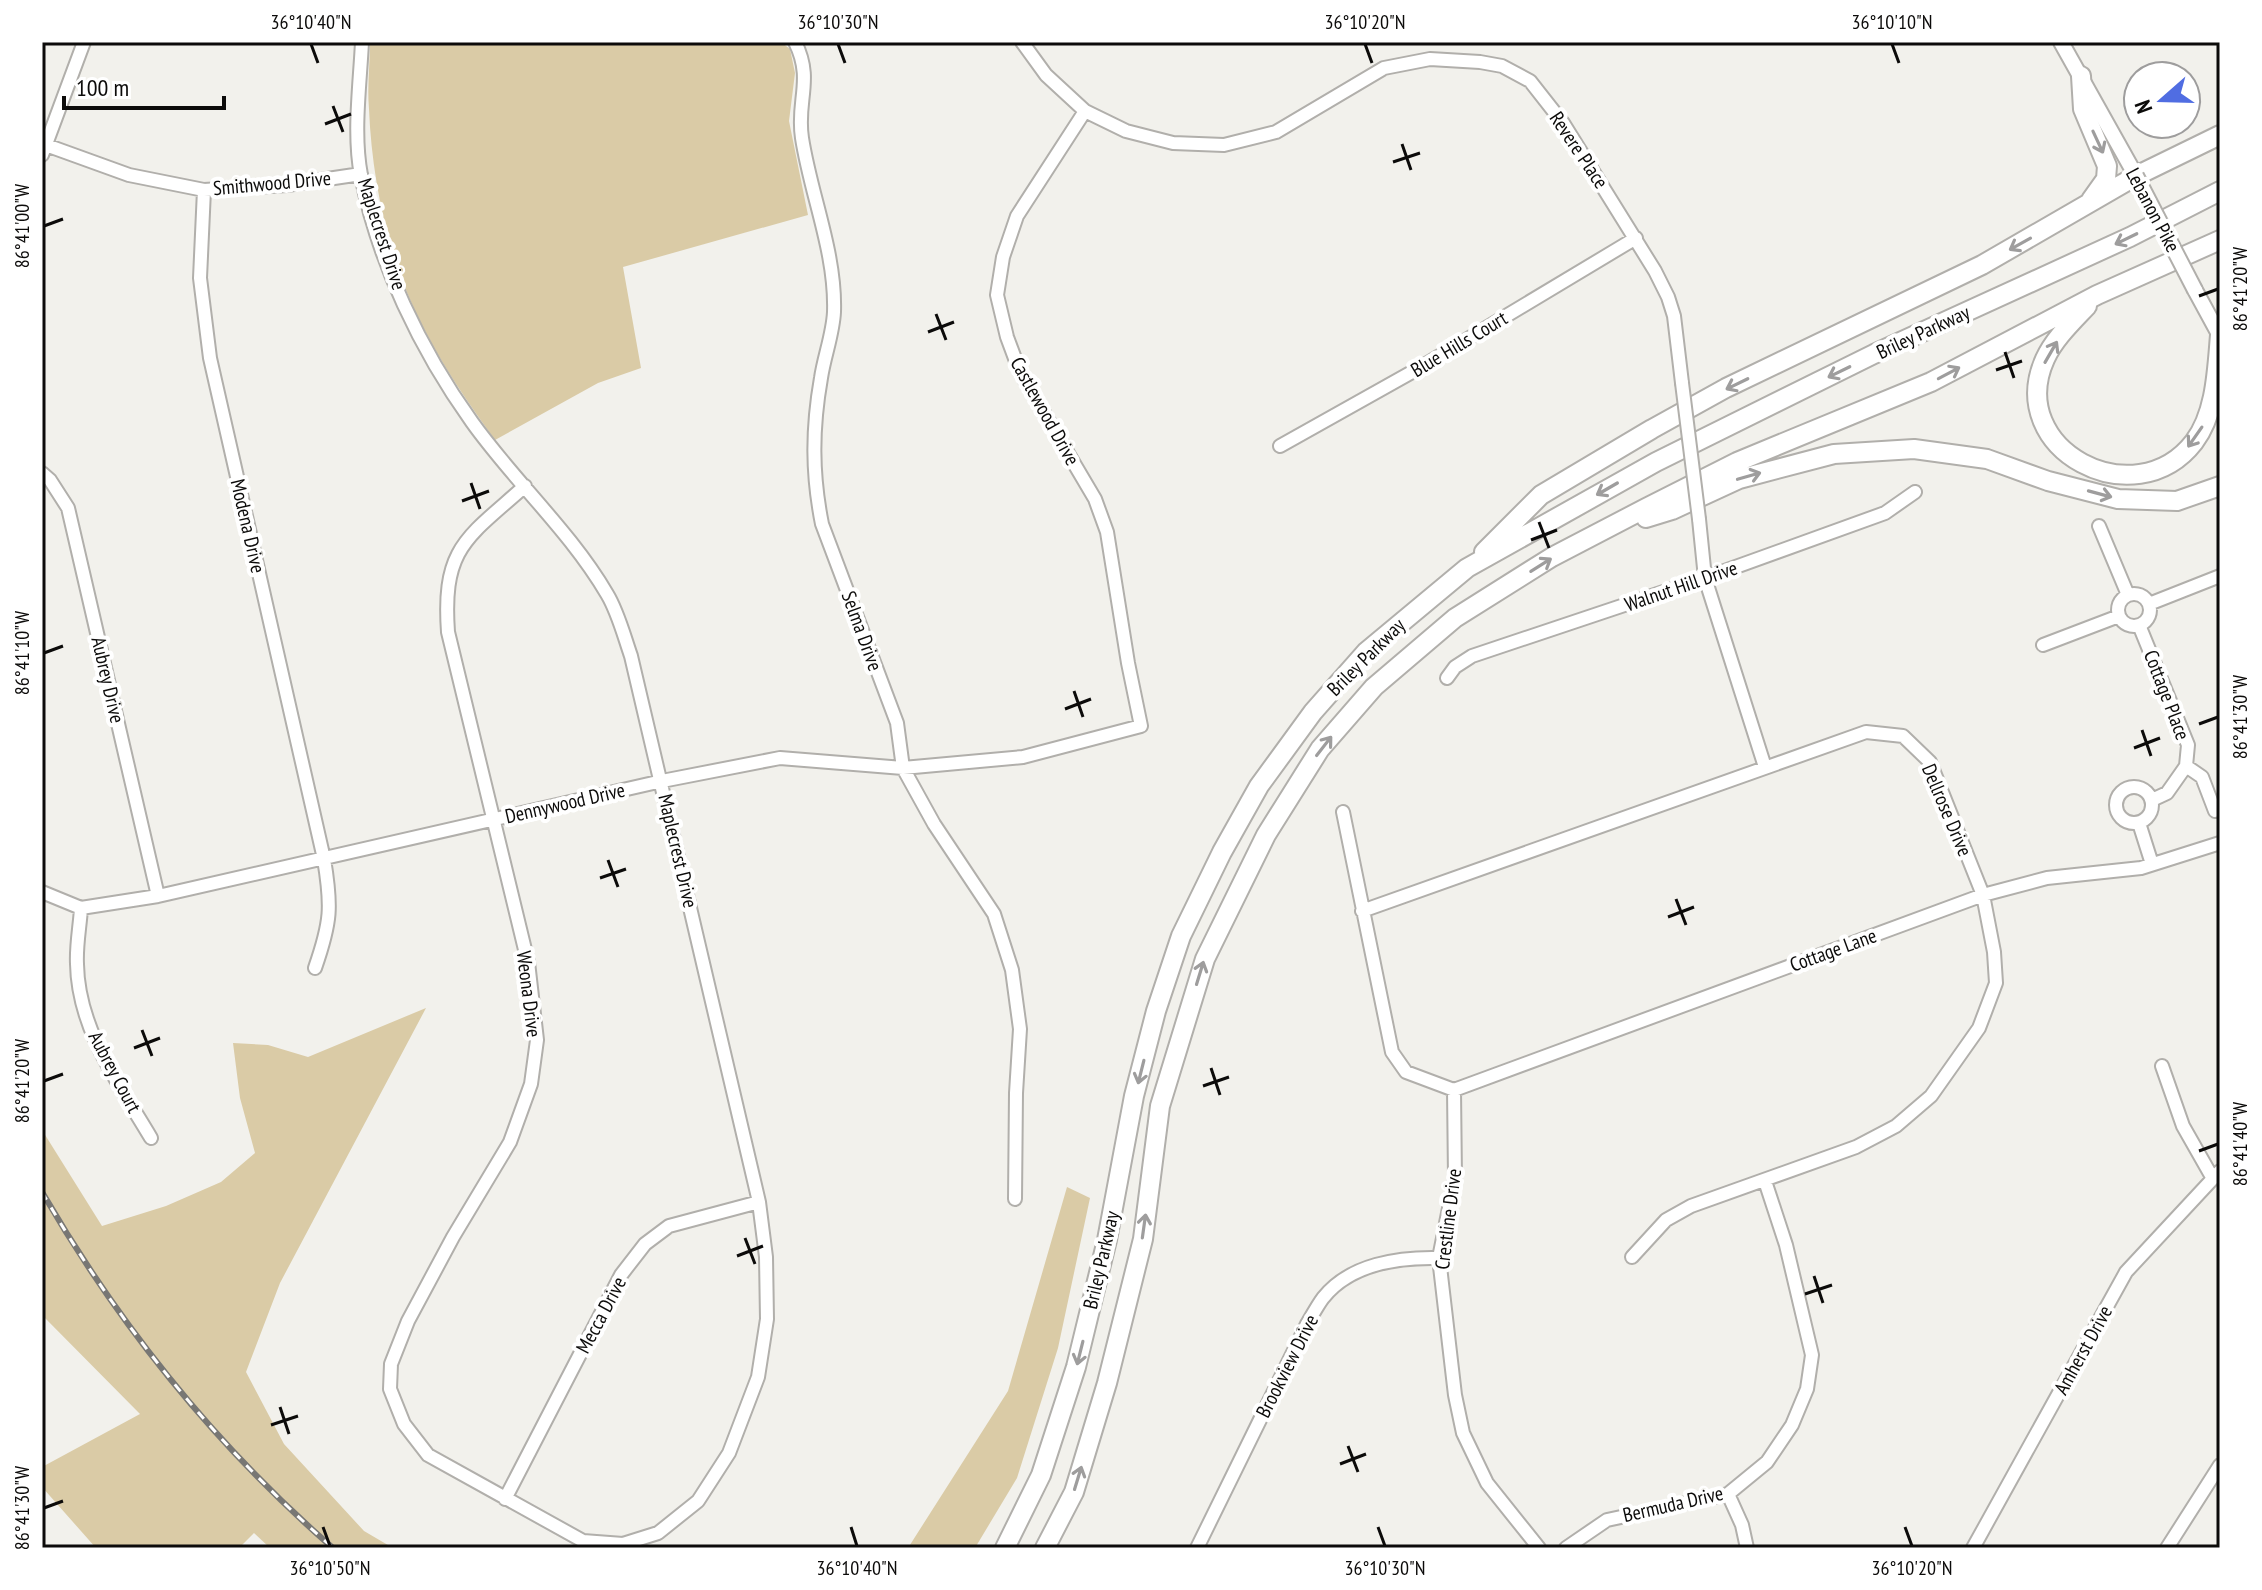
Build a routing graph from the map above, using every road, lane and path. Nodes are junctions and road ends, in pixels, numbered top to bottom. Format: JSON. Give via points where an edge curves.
{"nodes":[{"id":1,"x":84,"y":42,"type":"edge"},
{"id":2,"x":362,"y":42,"type":"edge"},
{"id":3,"x":795,"y":42,"type":"edge"},
{"id":4,"x":1022,"y":42,"type":"edge"},
{"id":5,"x":2061,"y":42,"type":"edge"},
{"id":6,"x":2081,"y":76,"type":"junction"},
{"id":7,"x":1085,"y":111,"type":"junction"},
{"id":8,"x":2220,"y":135,"type":"edge"},
{"id":9,"x":44,"y":150,"type":"edge"},
{"id":10,"x":361,"y":174,"type":"junction"},
{"id":11,"x":2136,"y":176,"type":"junction"},
{"id":12,"x":204,"y":190,"type":"junction"},
{"id":13,"x":2220,"y":191,"type":"edge"},
{"id":14,"x":2088,"y":204,"type":"junction"},
{"id":15,"x":1636,"y":238,"type":"junction"},
{"id":16,"x":2220,"y":240,"type":"edge"},
{"id":17,"x":2097,"y":295,"type":"junction"},
{"id":18,"x":2220,"y":336,"type":"edge"},
{"id":19,"x":1280,"y":446,"type":"dead end"},
{"id":20,"x":42,"y":473,"type":"edge"},
{"id":21,"x":525,"y":486,"type":"junction"},
{"id":22,"x":2220,"y":486,"type":"edge"},
{"id":23,"x":1915,"y":492,"type":"dead end"},
{"id":24,"x":2099,"y":526,"type":"dead end"},
{"id":25,"x":1598,"y":533,"type":"junction"},
{"id":26,"x":1467,"y":568,"type":"junction"},
{"id":27,"x":2220,"y":576,"type":"edge"},
{"id":28,"x":1705,"y":578,"type":"junction"},
{"id":29,"x":2128,"y":595,"type":"junction"},
{"id":30,"x":2149,"y":604,"type":"junction"},
{"id":31,"x":2119,"y":616,"type":"junction"},
{"id":32,"x":2139,"y":625,"type":"junction"},
{"id":33,"x":2043,"y":645,"type":"dead end"},
{"id":34,"x":1447,"y":678,"type":"dead end"},
{"id":35,"x":1141,"y":726,"type":"joint"},
{"id":36,"x":2186,"y":766,"type":"junction"},
{"id":37,"x":1765,"y":767,"type":"junction"},
{"id":38,"x":903,"y":768,"type":"junction"},
{"id":39,"x":662,"y":781,"type":"junction"},
{"id":40,"x":2152,"y":800,"type":"junction"},
{"id":41,"x":2215,"y":811,"type":"dead end"},
{"id":42,"x":1343,"y":812,"type":"dead end"},
{"id":43,"x":492,"y":820,"type":"junction"},
{"id":44,"x":2139,"y":823,"type":"junction"},
{"id":45,"x":2220,"y":843,"type":"edge"},
{"id":46,"x":324,"y":859,"type":"junction"},
{"id":47,"x":2152,"y":864,"type":"junction"},
{"id":48,"x":42,"y":892,"type":"edge"},
{"id":49,"x":1983,"y":895,"type":"junction"},
{"id":50,"x":158,"y":896,"type":"junction"},
{"id":51,"x":81,"y":908,"type":"junction"},
{"id":52,"x":1362,"y":911,"type":"junction"},
{"id":53,"x":315,"y":968,"type":"dead end"},
{"id":54,"x":2162,"y":1066,"type":"dead end"},
{"id":55,"x":1454,"y":1090,"type":"junction"},
{"id":56,"x":151,"y":1138,"type":"dead end"},
{"id":57,"x":2216,"y":1174,"type":"edge"},
{"id":58,"x":1765,"y":1181,"type":"junction"},
{"id":59,"x":1015,"y":1199,"type":"dead end"},
{"id":60,"x":759,"y":1202,"type":"junction"},
{"id":61,"x":1632,"y":1257,"type":"dead end"},
{"id":62,"x":1439,"y":1258,"type":"junction"},
{"id":63,"x":2220,"y":1465,"type":"edge"},
{"id":64,"x":1728,"y":1494,"type":"junction"},
{"id":65,"x":505,"y":1499,"type":"junction"},
{"id":66,"x":1005,"y":1548,"type":"edge"},
{"id":67,"x":1045,"y":1548,"type":"edge"},
{"id":68,"x":1197,"y":1548,"type":"edge"},
{"id":69,"x":1539,"y":1548,"type":"edge"},
{"id":70,"x":1566,"y":1548,"type":"edge"},
{"id":71,"x":1747,"y":1548,"type":"edge"},
{"id":72,"x":1973,"y":1548,"type":"edge"},
{"id":73,"x":2167,"y":1548,"type":"edge"}],
"edges":[{"from":1,"to":9,"type":"street"},
{"from":2,"to":10,"type":"street","name":"Maplecrest Drive"},
{"from":3,"to":38,"type":"street","name":"Selma Drive","via":[[804,60],[802,136],[833,277],[834,315],[815,423],[814,477],[822,524],[897,723]]},
{"from":4,"to":7,"type":"street","name":"Revere Place","via":[[1046,75]]},
{"from":5,"to":6,"type":"main road","name":"Lebanon Pike"},
{"from":6,"to":11,"type":"main road","name":"Lebanon Pike"},
{"from":6,"to":14,"type":"highway","one_way":true,"via":[[2083,109],[2107,166],[2106,179]]},
{"from":7,"to":15,"type":"street","name":"Revere Place","via":[[1126,131],[1173,143],[1224,145],[1276,132],[1384,68],[1430,59],[1502,66],[1530,81],[1563,123]]},
{"from":7,"to":35,"type":"street","name":"Castlewood Drive","via":[[1017,216],[997,295],[1020,372],[1095,499],[1107,532]]},
{"from":8,"to":11,"type":"highway"},
{"from":9,"to":12,"type":"street","name":"Smithwood Drive"},
{"from":10,"to":12,"type":"street","name":"Smithwood Drive"},
{"from":10,"to":21,"type":"street","name":"Maplecrest Drive","via":[[387,265],[425,350],[473,423]]},
{"from":11,"to":14,"type":"highway"},
{"from":11,"to":18,"type":"main road","name":"Lebanon Pike","bridge":true},
{"from":12,"to":46,"type":"street","name":"Modena Drive","via":[[200,278],[210,358]]},
{"from":13,"to":26,"type":"highway","name":"Briley Parkway","one_way":true,"via":[[1735,422]]},
{"from":14,"to":26,"type":"highway","one_way":true,"via":[[1982,265],[1726,388],[1620,447],[1541,495]]},
{"from":15,"to":19,"type":"street","name":"Blue Hills Court"},
{"from":15,"to":28,"type":"street","name":"Revere Place","bridge":true,"via":[[1668,297],[1675,326]]},
{"from":16,"to":17,"type":"highway","name":"Briley Parkway"},
{"from":18,"to":17,"type":"highway","one_way":true,"via":[[2216,379],[2205,422],[2194,441],[2160,468],[2119,474],[2097,470],[2073,460],[2058,445],[2039,409],[2038,393],[2045,360]]},
{"from":25,"to":17,"type":"highway","name":"Briley Parkway","one_way":true,"via":[[1737,462],[1931,382]]},
{"from":20,"to":50,"type":"street","name":"Aubrey Drive","via":[[68,508]]},
{"from":21,"to":39,"type":"street","name":"Maplecrest Drive","via":[[609,596],[631,656]]},
{"from":21,"to":43,"type":"street","name":"Weona Drive","via":[[465,539],[452,564],[446,601],[448,632]]},
{"from":25,"to":22,"type":"highway","one_way":true,"via":[[1672,510],[1739,479],[1834,454],[1914,449],[1987,459],[2118,499],[2177,501]]},
{"from":23,"to":28,"type":"street","name":"Walnut Hill Drive","via":[[1885,513]]},
{"from":24,"to":29,"type":"street"},
{"from":67,"to":25,"type":"highway","name":"Briley Parkway","one_way":true,"via":[[1074,1492],[1107,1383],[1143,1239],[1160,1106],[1200,974],[1266,835],[1320,749],[1374,687],[1455,618]]},
{"from":26,"to":66,"type":"highway","name":"Briley Parkway","one_way":true,"via":[[1366,652],[1313,712],[1259,786],[1181,936],[1134,1096],[1076,1367],[1041,1475]]},
{"from":27,"to":30,"type":"street"},
{"from":28,"to":34,"type":"street","name":"Walnut Hill Drive","via":[[1472,656]]},
{"from":28,"to":37,"type":"street","name":"Revere Place"},
{"from":29,"to":30,"type":"street"},
{"from":29,"to":31,"type":"street","via":[[2119,604]]},
{"from":30,"to":32,"type":"street","name":"Cottage Place","via":[[2148,617]]},
{"from":31,"to":32,"type":"street","name":"Cottage Place","via":[[2127,625]]},
{"from":31,"to":33,"type":"street"},
{"from":32,"to":36,"type":"street","name":"Cottage Place","via":[[2188,745]]},
{"from":35,"to":38,"type":"street","name":"Dennywood Drive","via":[[1023,757]]},
{"from":36,"to":40,"type":"street","name":"Cottage Place","via":[[2167,793]]},
{"from":36,"to":41,"type":"street","name":"Cottage Place","via":[[2202,777]]},
{"from":37,"to":49,"type":"street","name":"Dellrose Drive","via":[[1866,732],[1903,736],[1930,762]]},
{"from":37,"to":52,"type":"street","name":"Dellrose Drive"},
{"from":38,"to":39,"type":"street","name":"Dennywood Drive","via":[[780,758]]},
{"from":38,"to":59,"type":"street","name":"Selma Drive","via":[[994,914],[1012,970],[1020,1029]]},
{"from":39,"to":43,"type":"street","name":"Dennywood Drive"},
{"from":39,"to":60,"type":"street","name":"Maplecrest Drive"},
{"from":40,"to":44,"type":"street","via":[[2149,817]]},
{"from":40,"to":44,"type":"street","via":[[2139,788],[2118,797],[2118,814]]},
{"from":42,"to":52,"type":"street"},
{"from":43,"to":46,"type":"street","name":"Dennywood Drive"},
{"from":43,"to":65,"type":"street","name":"Weona Drive","via":[[528,962],[537,1040],[531,1084],[510,1142],[408,1321],[391,1364],[390,1389],[404,1424],[428,1455]]},
{"from":44,"to":47,"type":"street"},
{"from":45,"to":47,"type":"street","name":"Cottage Lane"},
{"from":46,"to":50,"type":"street","name":"Dennywood Drive"},
{"from":46,"to":53,"type":"street","name":"Modena Drive","via":[[331,900]]},
{"from":47,"to":49,"type":"street","name":"Cottage Lane","via":[[2047,878]]},
{"from":48,"to":51,"type":"street"},
{"from":49,"to":55,"type":"street","name":"Cottage Lane"},
{"from":49,"to":58,"type":"street","name":"Dellrose Drive","via":[[1996,983],[1979,1028],[1931,1096],[1896,1126],[1856,1147]]},
{"from":50,"to":51,"type":"street","name":"Dennywood Drive"},
{"from":51,"to":56,"type":"street","name":"Aubrey Court","via":[[77,964],[83,1006],[99,1050]]},
{"from":52,"to":55,"type":"street","via":[[1392,1052],[1406,1072]]},
{"from":54,"to":57,"type":"street","via":[[2183,1126]]},
{"from":55,"to":62,"type":"street","name":"Crestline Drive","via":[[1455,1178]]},
{"from":57,"to":72,"type":"street","name":"Amherst Drive","via":[[2126,1272]]},
{"from":58,"to":61,"type":"street","name":"Dellrose Drive","via":[[1666,1220]]},
{"from":58,"to":64,"type":"street","name":"Bermuda Drive","via":[[1812,1355],[1807,1389],[1792,1425],[1767,1462]]},
{"from":60,"to":65,"type":"street","name":"Mecca Drive","via":[[669,1226],[645,1244],[621,1275]]},
{"from":60,"to":65,"type":"street","name":"Maplecrest Drive","via":[[767,1319],[758,1377],[729,1453],[698,1501],[658,1533],[623,1544],[583,1541]]},
{"from":62,"to":68,"type":"street","name":"Brookview Drive","via":[[1378,1264],[1350,1275],[1325,1296]]},
{"from":62,"to":69,"type":"street","name":"Crestline Drive","via":[[1463,1433],[1487,1483]]},
{"from":63,"to":73,"type":"street"},
{"from":64,"to":70,"type":"street","name":"Bermuda Drive","via":[[1607,1520]]},
{"from":64,"to":71,"type":"street"}]}
